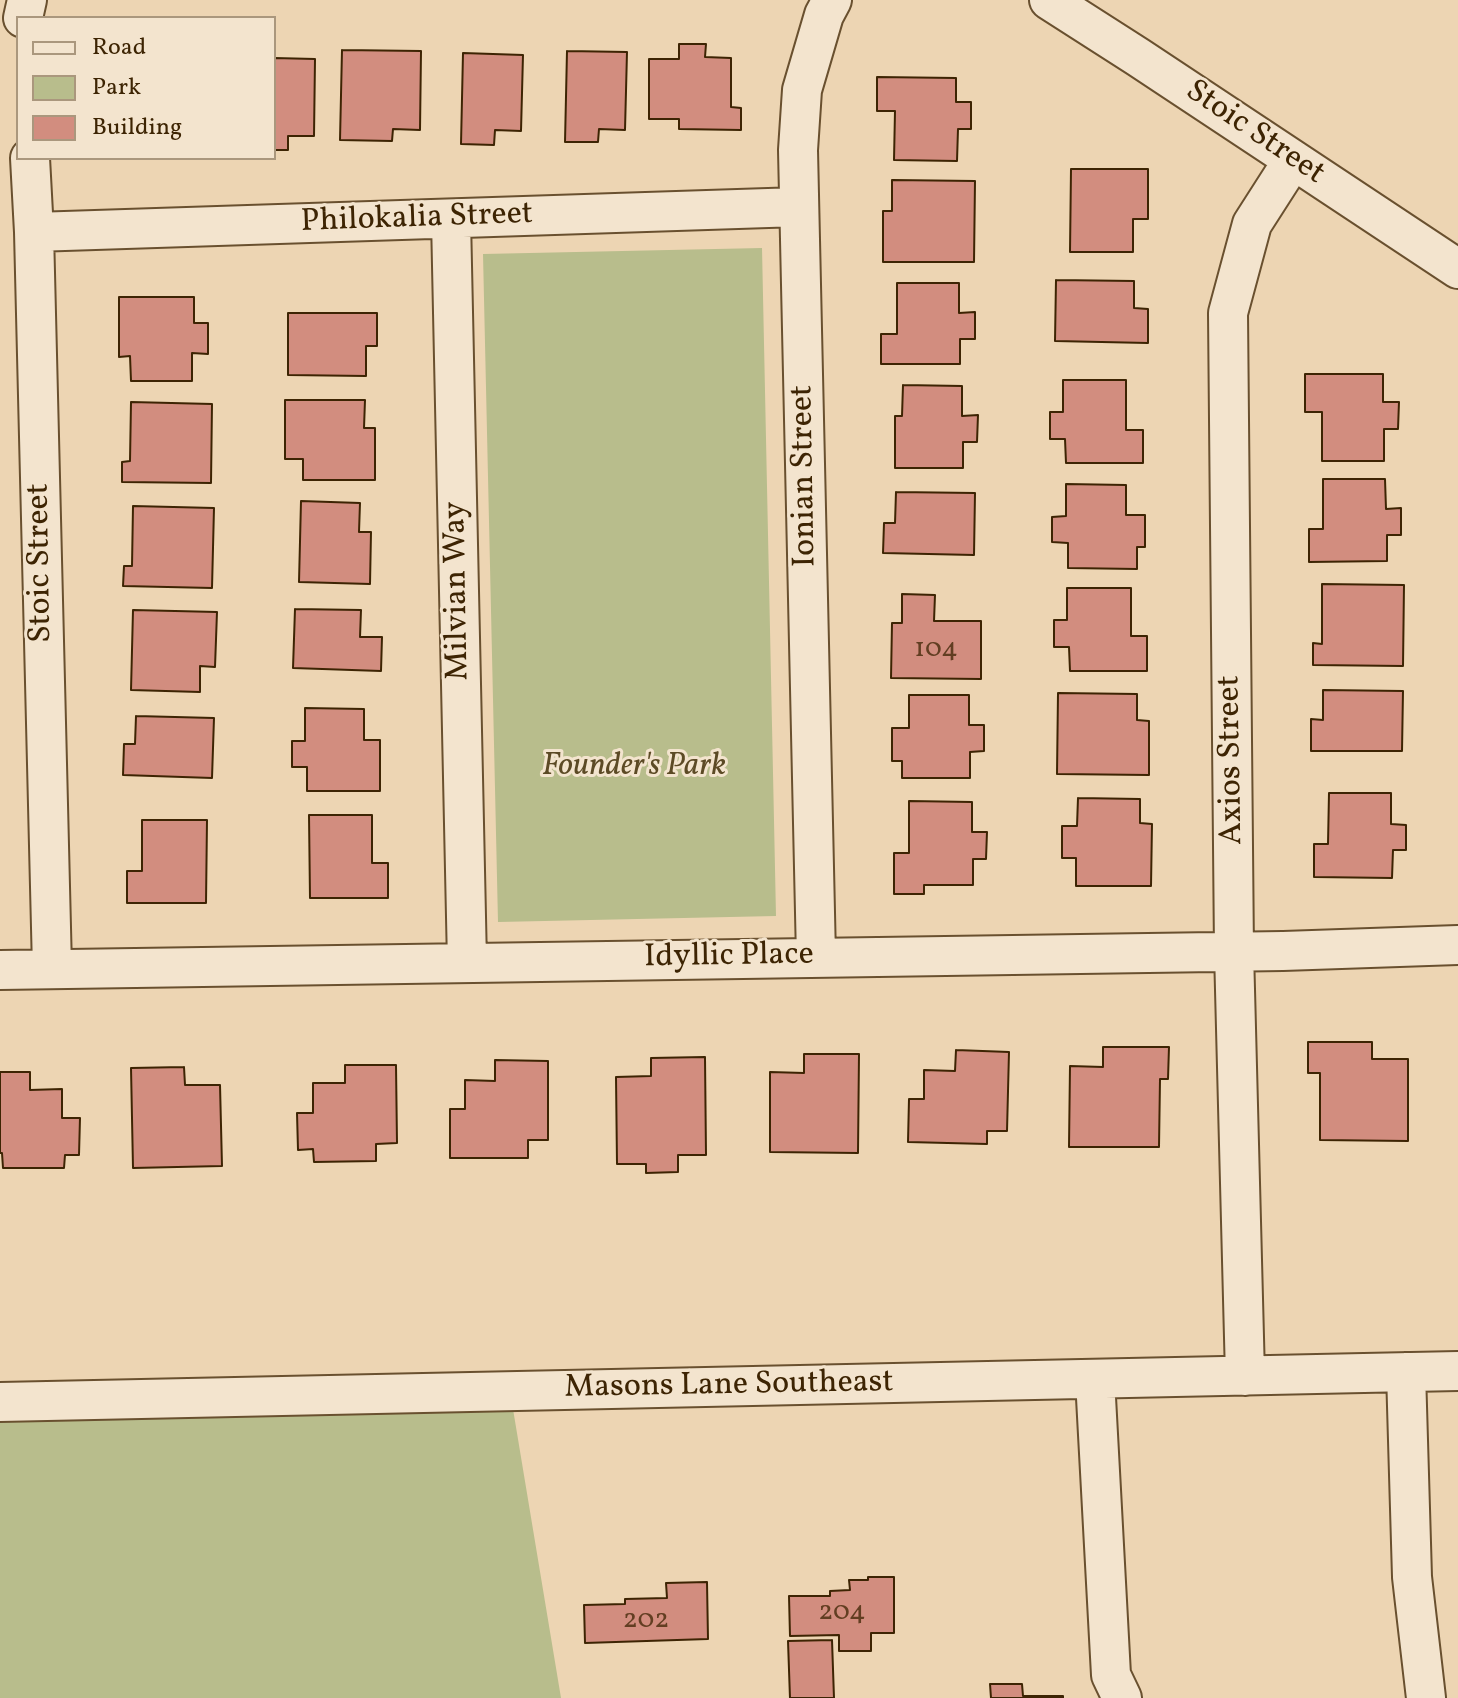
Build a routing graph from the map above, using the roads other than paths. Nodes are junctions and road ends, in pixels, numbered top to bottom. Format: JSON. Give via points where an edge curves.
{"nodes":[{"id":1,"x":832,"y":0,"type":"edge"},
{"id":2,"x":1049,"y":0,"type":"edge"},
{"id":3,"x":30,"y":160,"type":"edge"},
{"id":4,"x":1293,"y":160,"type":"junction"},
{"id":5,"x":799,"y":207,"type":"junction"},
{"id":6,"x":451,"y":219,"type":"junction"},
{"id":7,"x":34,"y":232,"type":"junction"},
{"id":8,"x":1458,"y":269,"type":"edge"},
{"id":9,"x":1458,"y":945,"type":"edge"},
{"id":10,"x":1234,"y":951,"type":"junction"},
{"id":11,"x":816,"y":957,"type":"junction"},
{"id":12,"x":467,"y":963,"type":"junction"},
{"id":13,"x":52,"y":968,"type":"junction"},
{"id":14,"x":0,"y":970,"type":"edge"},
{"id":15,"x":1458,"y":1371,"type":"edge"},
{"id":16,"x":1406,"y":1372,"type":"junction"},
{"id":17,"x":1245,"y":1376,"type":"junction"},
{"id":18,"x":1095,"y":1379,"type":"junction"},
{"id":19,"x":0,"y":1402,"type":"edge"},
{"id":20,"x":1425,"y":1697,"type":"edge"},
{"id":21,"x":1122,"y":1698,"type":"edge"}],
"edges":[{"from":1,"to":5,"type":"street","name":"Ionian Street","via":[[802,90]]},
{"from":2,"to":4,"type":"street","name":"Stoic Street"},
{"from":3,"to":7,"type":"street","name":"Stoic Street"},
{"from":4,"to":8,"type":"street","name":"Stoic Street"},
{"from":4,"to":10,"type":"street","name":"Axios Street","via":[[1252,224],[1228,313]]},
{"from":5,"to":6,"type":"street","name":"Philokalia Street"},
{"from":5,"to":11,"type":"street","name":"Ionian Street"},
{"from":6,"to":7,"type":"street","name":"Philokalia Street"},
{"from":6,"to":12,"type":"street","name":"Milvian Way"},
{"from":7,"to":13,"type":"street","name":"Stoic Street"},
{"from":9,"to":10,"type":"street","name":"Idyllic Place"},
{"from":10,"to":11,"type":"street","name":"Idyllic Place"},
{"from":10,"to":17,"type":"street","name":"Axios Street"},
{"from":11,"to":12,"type":"street","name":"Idyllic Place"},
{"from":12,"to":13,"type":"street","name":"Idyllic Place"},
{"from":13,"to":14,"type":"street","name":"Idyllic Place"},
{"from":15,"to":16,"type":"street","name":"Masons Lane Southeast"},
{"from":16,"to":17,"type":"street","name":"Masons Lane Southeast"},
{"from":16,"to":20,"type":"street","via":[[1412,1577]]},
{"from":17,"to":18,"type":"street","name":"Masons Lane Southeast"},
{"from":18,"to":19,"type":"street","name":"Masons Lane Southeast"},
{"from":18,"to":21,"type":"street","via":[[1111,1675]]}]}
